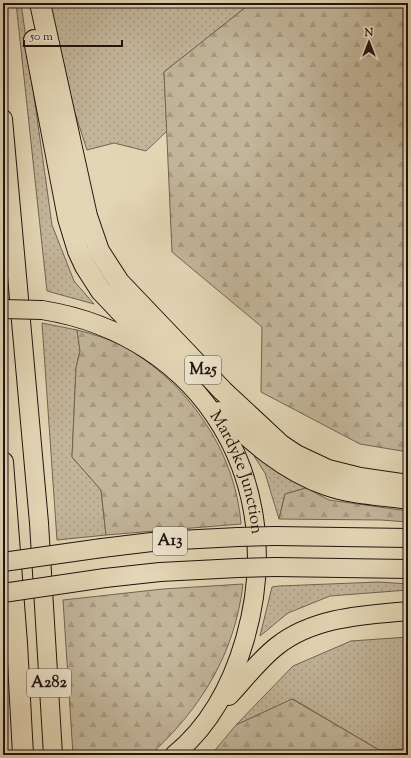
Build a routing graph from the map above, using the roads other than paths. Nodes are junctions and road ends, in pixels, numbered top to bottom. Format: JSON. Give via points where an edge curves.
{"nodes":[{"id":1,"x":28,"y":3,"type":"edge"},
{"id":2,"x":40,"y":3,"type":"edge"},
{"id":3,"x":3,"y":119,"type":"edge"},
{"id":4,"x":3,"y":309,"type":"edge"},
{"id":5,"x":178,"y":372,"type":"junction"},
{"id":6,"x":197,"y":390,"type":"junction"},
{"id":7,"x":3,"y":462,"type":"edge"},
{"id":8,"x":408,"y":486,"type":"edge"},
{"id":9,"x":408,"y":500,"type":"edge"},
{"id":10,"x":408,"y":538,"type":"edge"},
{"id":11,"x":3,"y":562,"type":"edge"},
{"id":12,"x":408,"y":569,"type":"edge"},
{"id":13,"x":3,"y":593,"type":"edge"},
{"id":14,"x":408,"y":612,"type":"edge"},
{"id":15,"x":209,"y":719,"type":"junction"},
{"id":16,"x":23,"y":755,"type":"edge"},
{"id":17,"x":53,"y":755,"type":"edge"},
{"id":18,"x":174,"y":755,"type":"edge"},
{"id":19,"x":187,"y":755,"type":"edge"}],
"edges":[{"from":1,"to":5,"type":"highway","number":"M25","via":[[68,218],[78,251],[101,291]]},
{"from":2,"to":8,"type":"highway","number":"M25","via":[[87,216],[99,251],[119,282],[223,391],[281,445],[328,470]]},
{"from":3,"to":17,"type":"highway","number":"A282","via":[[39,523]]},
{"from":4,"to":5,"type":"highway","name":"Mardyke Junction","bridge":true,"via":[[42,310],[108,327],[146,347]]},
{"from":5,"to":6,"type":"highway","name":"Mardyke Junction"},
{"from":6,"to":9,"type":"highway","via":[[263,451],[308,479],[345,491]]},
{"from":6,"to":15,"type":"highway","name":"Mardyke Junction","via":[[228,438],[240,464],[253,510],[258,562],[253,606],[240,657],[230,683]]},
{"from":7,"to":16,"type":"highway"},
{"from":10,"to":11,"type":"highway","number":"A13","bridge":true,"via":[[275,536],[160,541]]},
{"from":12,"to":13,"type":"highway","number":"A13","bridge":true,"via":[[276,567],[160,572]]},
{"from":14,"to":15,"type":"highway","via":[[342,619],[301,631],[266,655]]},
{"from":15,"to":18,"type":"highway","name":"Mardyke Junction"},
{"from":15,"to":19,"type":"highway"}]}
